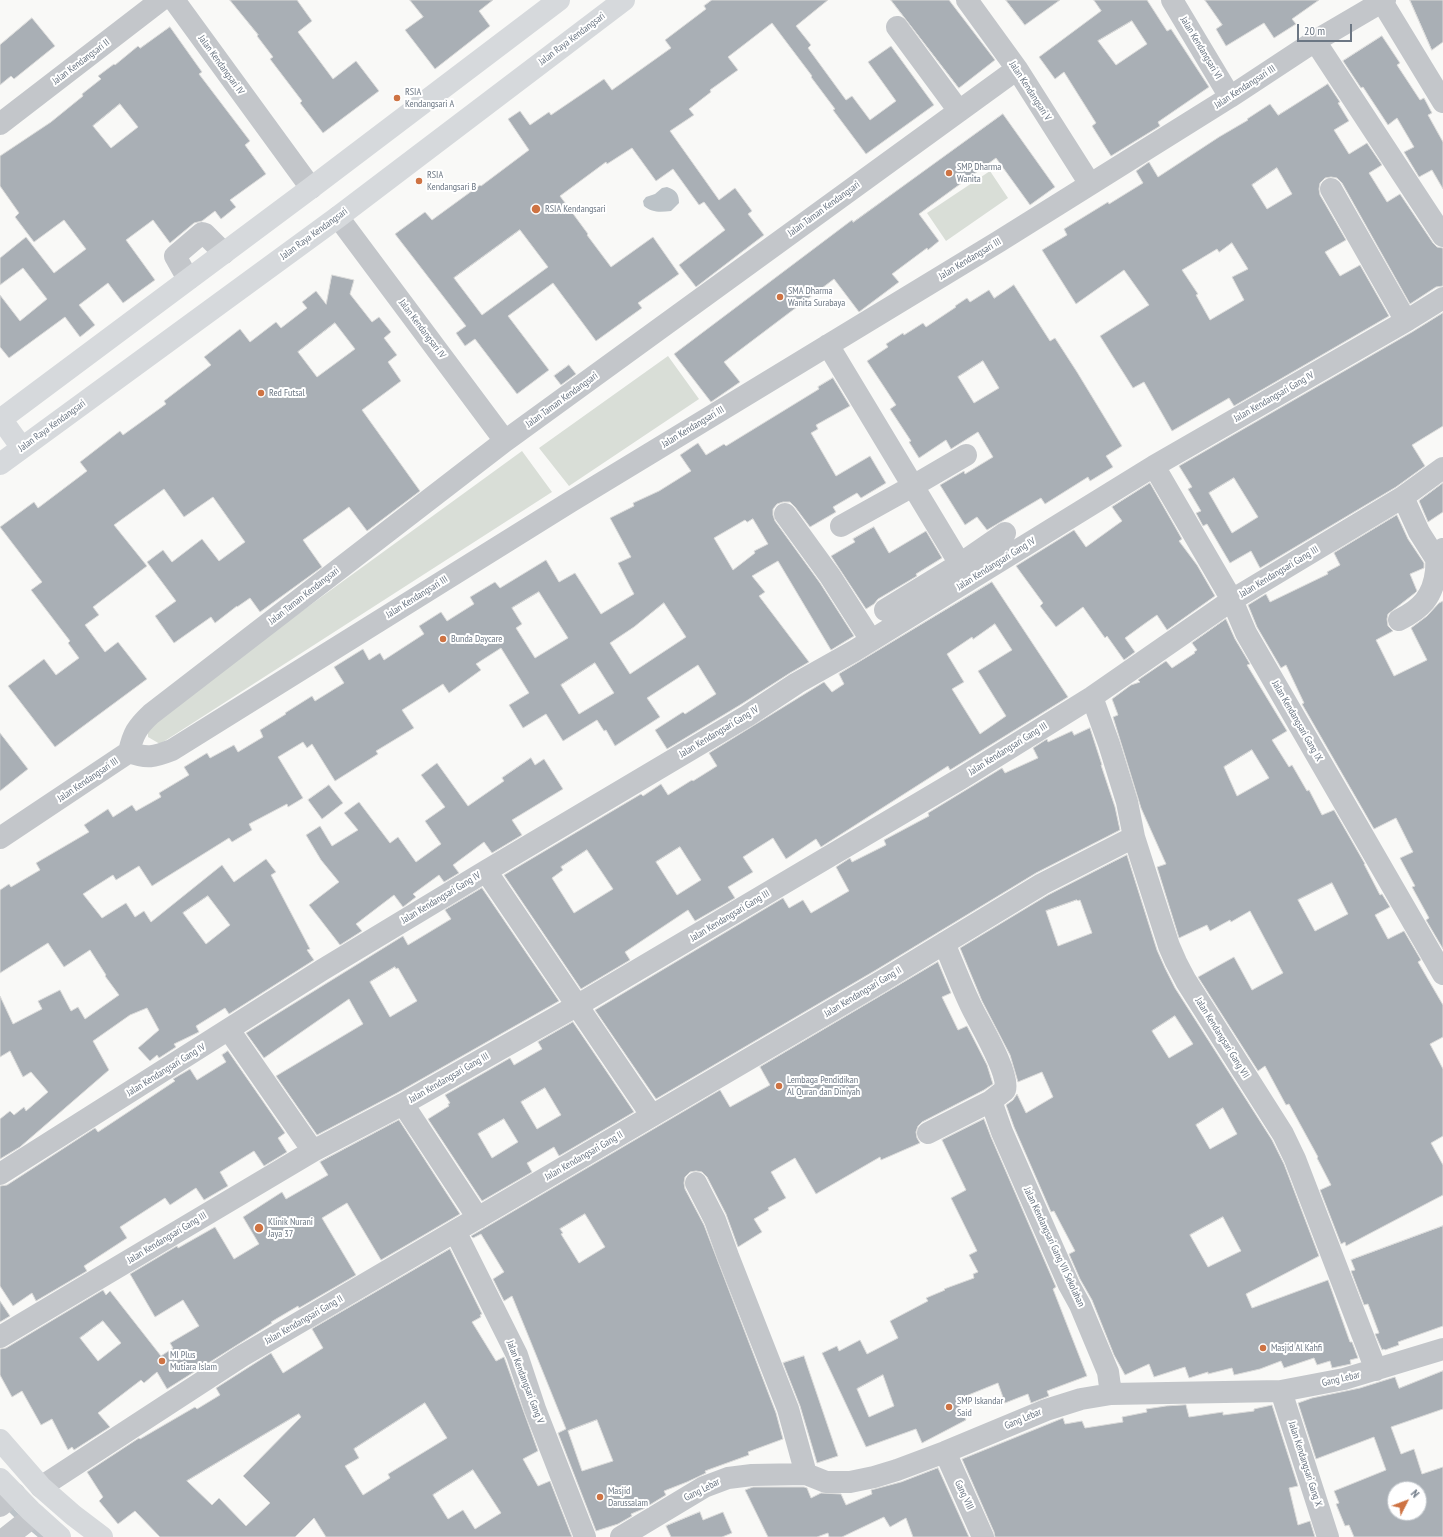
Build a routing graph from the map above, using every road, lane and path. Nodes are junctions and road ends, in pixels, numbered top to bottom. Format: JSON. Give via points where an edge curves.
{"nodes":[{"id":1,"x":161,"y":0,"type":"edge"},
{"id":2,"x":174,"y":0,"type":"edge"},
{"id":3,"x":560,"y":0,"type":"edge"},
{"id":4,"x":624,"y":0,"type":"edge"},
{"id":5,"x":967,"y":0,"type":"edge"},
{"id":6,"x":1172,"y":0,"type":"edge"},
{"id":7,"x":1383,"y":1,"type":"edge"},
{"id":8,"x":897,"y":27,"type":"dead end"},
{"id":9,"x":1315,"y":41,"type":"junction"},
{"id":10,"x":1017,"y":69,"type":"junction"},
{"id":11,"x":1230,"y":97,"type":"junction"},
{"id":12,"x":1443,"y":102,"type":"edge"},
{"id":13,"x":959,"y":111,"type":"junction"},
{"id":14,"x":0,"y":124,"type":"edge"},
{"id":15,"x":1090,"y":184,"type":"junction"},
{"id":16,"x":311,"y":188,"type":"junction"},
{"id":17,"x":1331,"y":189,"type":"dead end"},
{"id":18,"x":338,"y":217,"type":"junction"},
{"id":19,"x":1443,"y":236,"type":"edge"},
{"id":20,"x":224,"y":253,"type":"junction"},
{"id":21,"x":188,"y":279,"type":"junction"},
{"id":22,"x":1443,"y":298,"type":"edge"},
{"id":23,"x":1406,"y":321,"type":"junction"},
{"id":24,"x":828,"y":345,"type":"junction"},
{"id":25,"x":0,"y":420,"type":"edge"},
{"id":26,"x":505,"y":441,"type":"junction"},
{"id":27,"x":22,"y":448,"type":"junction"},
{"id":28,"x":966,"y":455,"type":"dead end"},
{"id":29,"x":0,"y":464,"type":"edge"},
{"id":30,"x":1154,"y":466,"type":"junction"},
{"id":31,"x":1443,"y":468,"type":"edge"},
{"id":32,"x":913,"y":486,"type":"junction"},
{"id":33,"x":1402,"y":497,"type":"junction"},
{"id":34,"x":784,"y":514,"type":"dead end"},
{"id":35,"x":841,"y":526,"type":"dead end"},
{"id":36,"x":1005,"y":533,"type":"dead end"},
{"id":37,"x":1439,"y":554,"type":"edge"},
{"id":38,"x":960,"y":564,"type":"junction"},
{"id":39,"x":1232,"y":600,"type":"junction"},
{"id":40,"x":885,"y":610,"type":"dead end"},
{"id":41,"x":1399,"y":620,"type":"dead end"},
{"id":42,"x":871,"y":640,"type":"junction"},
{"id":43,"x":1092,"y":697,"type":"junction"},
{"id":44,"x":129,"y":752,"type":"junction"},
{"id":45,"x":1134,"y":837,"type":"junction"},
{"id":46,"x":0,"y":838,"type":"edge"},
{"id":47,"x":486,"y":871,"type":"junction"},
{"id":48,"x":944,"y":943,"type":"junction"},
{"id":49,"x":1443,"y":974,"type":"edge"},
{"id":50,"x":578,"y":1005,"type":"junction"},
{"id":51,"x":229,"y":1030,"type":"junction"},
{"id":52,"x":990,"y":1101,"type":"junction"},
{"id":53,"x":403,"y":1104,"type":"junction"},
{"id":54,"x":652,"y":1116,"type":"junction"},
{"id":55,"x":928,"y":1133,"type":"dead end"},
{"id":56,"x":312,"y":1152,"type":"junction"},
{"id":57,"x":0,"y":1174,"type":"edge"},
{"id":58,"x":696,"y":1183,"type":"dead end"},
{"id":59,"x":478,"y":1218,"type":"junction"},
{"id":60,"x":455,"y":1231,"type":"junction"},
{"id":61,"x":0,"y":1337,"type":"edge"},
{"id":62,"x":1443,"y":1349,"type":"edge"},
{"id":63,"x":1376,"y":1370,"type":"junction"},
{"id":64,"x":1281,"y":1391,"type":"junction"},
{"id":65,"x":1110,"y":1394,"type":"junction"},
{"id":66,"x":0,"y":1440,"type":"edge"},
{"id":67,"x":945,"y":1452,"type":"junction"},
{"id":68,"x":806,"y":1474,"type":"junction"},
{"id":69,"x":0,"y":1479,"type":"edge"},
{"id":70,"x":41,"y":1487,"type":"junction"},
{"id":71,"x":7,"y":1501,"type":"edge"},
{"id":72,"x":30,"y":1518,"type":"junction"},
{"id":73,"x":7,"y":1537,"type":"edge"},
{"id":74,"x":60,"y":1537,"type":"edge"},
{"id":75,"x":102,"y":1537,"type":"edge"},
{"id":76,"x":585,"y":1537,"type":"edge"},
{"id":77,"x":621,"y":1537,"type":"edge"},
{"id":78,"x":983,"y":1537,"type":"edge"},
{"id":79,"x":1328,"y":1537,"type":"edge"}],
"edges":[{"from":1,"to":14,"type":"street","name":"Jalan Kendangsari II"},
{"from":2,"to":16,"type":"street","name":"Jalan Kendangsari IV"},
{"from":3,"to":16,"type":"main road"},
{"from":4,"to":18,"type":"main road","name":"Jalan Raya Kendangsari"},
{"from":5,"to":10,"type":"street","name":"Jalan Kendangsari V"},
{"from":6,"to":11,"type":"street","name":"Jalan Kendangsari VI"},
{"from":7,"to":9,"type":"street","name":"Jalan Kendangsari III"},
{"from":7,"to":12,"type":"street"},
{"from":8,"to":13,"type":"street"},
{"from":9,"to":11,"type":"street","name":"Jalan Kendangsari III"},
{"from":9,"to":19,"type":"street"},
{"from":10,"to":13,"type":"street","name":"Jalan Taman Kendangsari"},
{"from":10,"to":15,"type":"street","name":"Jalan Kendangsari V"},
{"from":11,"to":15,"type":"street","name":"Jalan Kendangsari III"},
{"from":13,"to":26,"type":"street","name":"Jalan Taman Kendangsari"},
{"from":15,"to":24,"type":"street","name":"Jalan Kendangsari III"},
{"from":16,"to":20,"type":"main road"},
{"from":17,"to":23,"type":"street"},
{"from":18,"to":26,"type":"street","name":"Jalan Kendangsari IV"},
{"from":18,"to":27,"type":"main road","name":"Jalan Raya Kendangsari"},
{"from":20,"to":21,"type":"main road"},
{"from":20,"to":21,"type":"street","via":[[208,236],[202,234],[175,256]]},
{"from":21,"to":25,"type":"main road"},
{"from":22,"to":23,"type":"street","name":"Jalan Kendangsari Gang IV"},
{"from":23,"to":30,"type":"street","name":"Jalan Kendangsari Gang IV"},
{"from":24,"to":32,"type":"street"},
{"from":24,"to":44,"type":"street","name":"Jalan Kendangsari III","via":[[172,750],[156,756],[142,757]]},
{"from":25,"to":27,"type":"main road"},
{"from":26,"to":44,"type":"street","name":"Jalan Taman Kendangsari","via":[[151,714],[138,726],[131,739]]},
{"from":27,"to":29,"type":"main road","name":"Jalan Raya Kendangsari"},
{"from":28,"to":32,"type":"street"},
{"from":30,"to":39,"type":"street","name":"Jalan Kendangsari Gang IX"},
{"from":30,"to":42,"type":"street","name":"Jalan Kendangsari Gang IV"},
{"from":31,"to":33,"type":"street","name":"Jalan Kendangsari Gang III"},
{"from":32,"to":35,"type":"street"},
{"from":32,"to":38,"type":"street"},
{"from":33,"to":37,"type":"street","via":[[1419,532]]},
{"from":33,"to":39,"type":"street","name":"Jalan Kendangsari Gang III"},
{"from":34,"to":42,"type":"street","via":[[830,576]]},
{"from":36,"to":38,"type":"street"},
{"from":37,"to":41,"type":"street","via":[[1432,589],[1427,600],[1413,613]]},
{"from":38,"to":40,"type":"street"},
{"from":39,"to":43,"type":"street","name":"Jalan Kendangsari Gang III"},
{"from":39,"to":49,"type":"street","name":"Jalan Kendangsari Gang IX","via":[[1246,633]]},
{"from":42,"to":47,"type":"street","name":"Jalan Kendangsari Gang IV"},
{"from":43,"to":45,"type":"street","name":"Jalan Kendangsari Gang VII","via":[[1127,802]]},
{"from":43,"to":50,"type":"street","name":"Jalan Kendangsari Gang III","via":[[953,783]]},
{"from":44,"to":46,"type":"street","name":"Jalan Kendangsari III"},
{"from":45,"to":48,"type":"street","name":"Jalan Kendangsari Gang II","via":[[1042,884]]},
{"from":45,"to":63,"type":"street","name":"Jalan Kendangsari Gang VII","via":[[1176,962],[1283,1134],[1295,1159]]},
{"from":47,"to":50,"type":"street"},
{"from":47,"to":51,"type":"street","name":"Jalan Kendangsari Gang IV","via":[[322,970]]},
{"from":48,"to":52,"type":"street","via":[[1006,1083],[1005,1090]]},
{"from":48,"to":54,"type":"street","name":"Jalan Kendangsari Gang II"},
{"from":50,"to":53,"type":"street","name":"Jalan Kendangsari Gang III"},
{"from":50,"to":54,"type":"street"},
{"from":51,"to":56,"type":"street"},
{"from":51,"to":57,"type":"street","name":"Jalan Kendangsari Gang IV"},
{"from":52,"to":55,"type":"street"},
{"from":52,"to":65,"type":"street","name":"Jalan Kendangsari Gang VII Sekolahan","via":[[1069,1285],[1093,1332],[1108,1372]]},
{"from":53,"to":56,"type":"street","name":"Jalan Kendangsari Gang III"},
{"from":53,"to":59,"type":"street"},
{"from":54,"to":59,"type":"street","name":"Jalan Kendangsari Gang II"},
{"from":56,"to":61,"type":"street","name":"Jalan Kendangsari Gang III"},
{"from":58,"to":68,"type":"street","via":[[715,1220],[788,1409]]},
{"from":59,"to":60,"type":"street","name":"Jalan Kendangsari Gang II"},
{"from":60,"to":70,"type":"street","name":"Jalan Kendangsari Gang II","via":[[242,1356]]},
{"from":60,"to":76,"type":"street","name":"Jalan Kendangsari Gang V","via":[[516,1355],[534,1409]]},
{"from":62,"to":63,"type":"street","name":"Gang Lebar"},
{"from":63,"to":64,"type":"street","name":"Gang Lebar"},
{"from":64,"to":65,"type":"street","name":"Gang Lebar"},
{"from":64,"to":79,"type":"street","name":"Jalan Kendangsari Gang X"},
{"from":65,"to":67,"type":"street","name":"Gang Lebar","via":[[1081,1399],[1046,1410]]},
{"from":66,"to":70,"type":"main road"},
{"from":67,"to":68,"type":"street","name":"Gang Lebar","via":[[897,1470],[850,1482],[826,1482]]},
{"from":67,"to":78,"type":"street","name":"Gang VIII"},
{"from":68,"to":77,"type":"street","name":"Gang Lebar","via":[[728,1478],[704,1487]]},
{"from":69,"to":71,"type":"main road"},
{"from":70,"to":75,"type":"main road","via":[[72,1515]]},
{"from":71,"to":72,"type":"main road"},
{"from":72,"to":73,"type":"street"},
{"from":72,"to":74,"type":"main road"}]}
